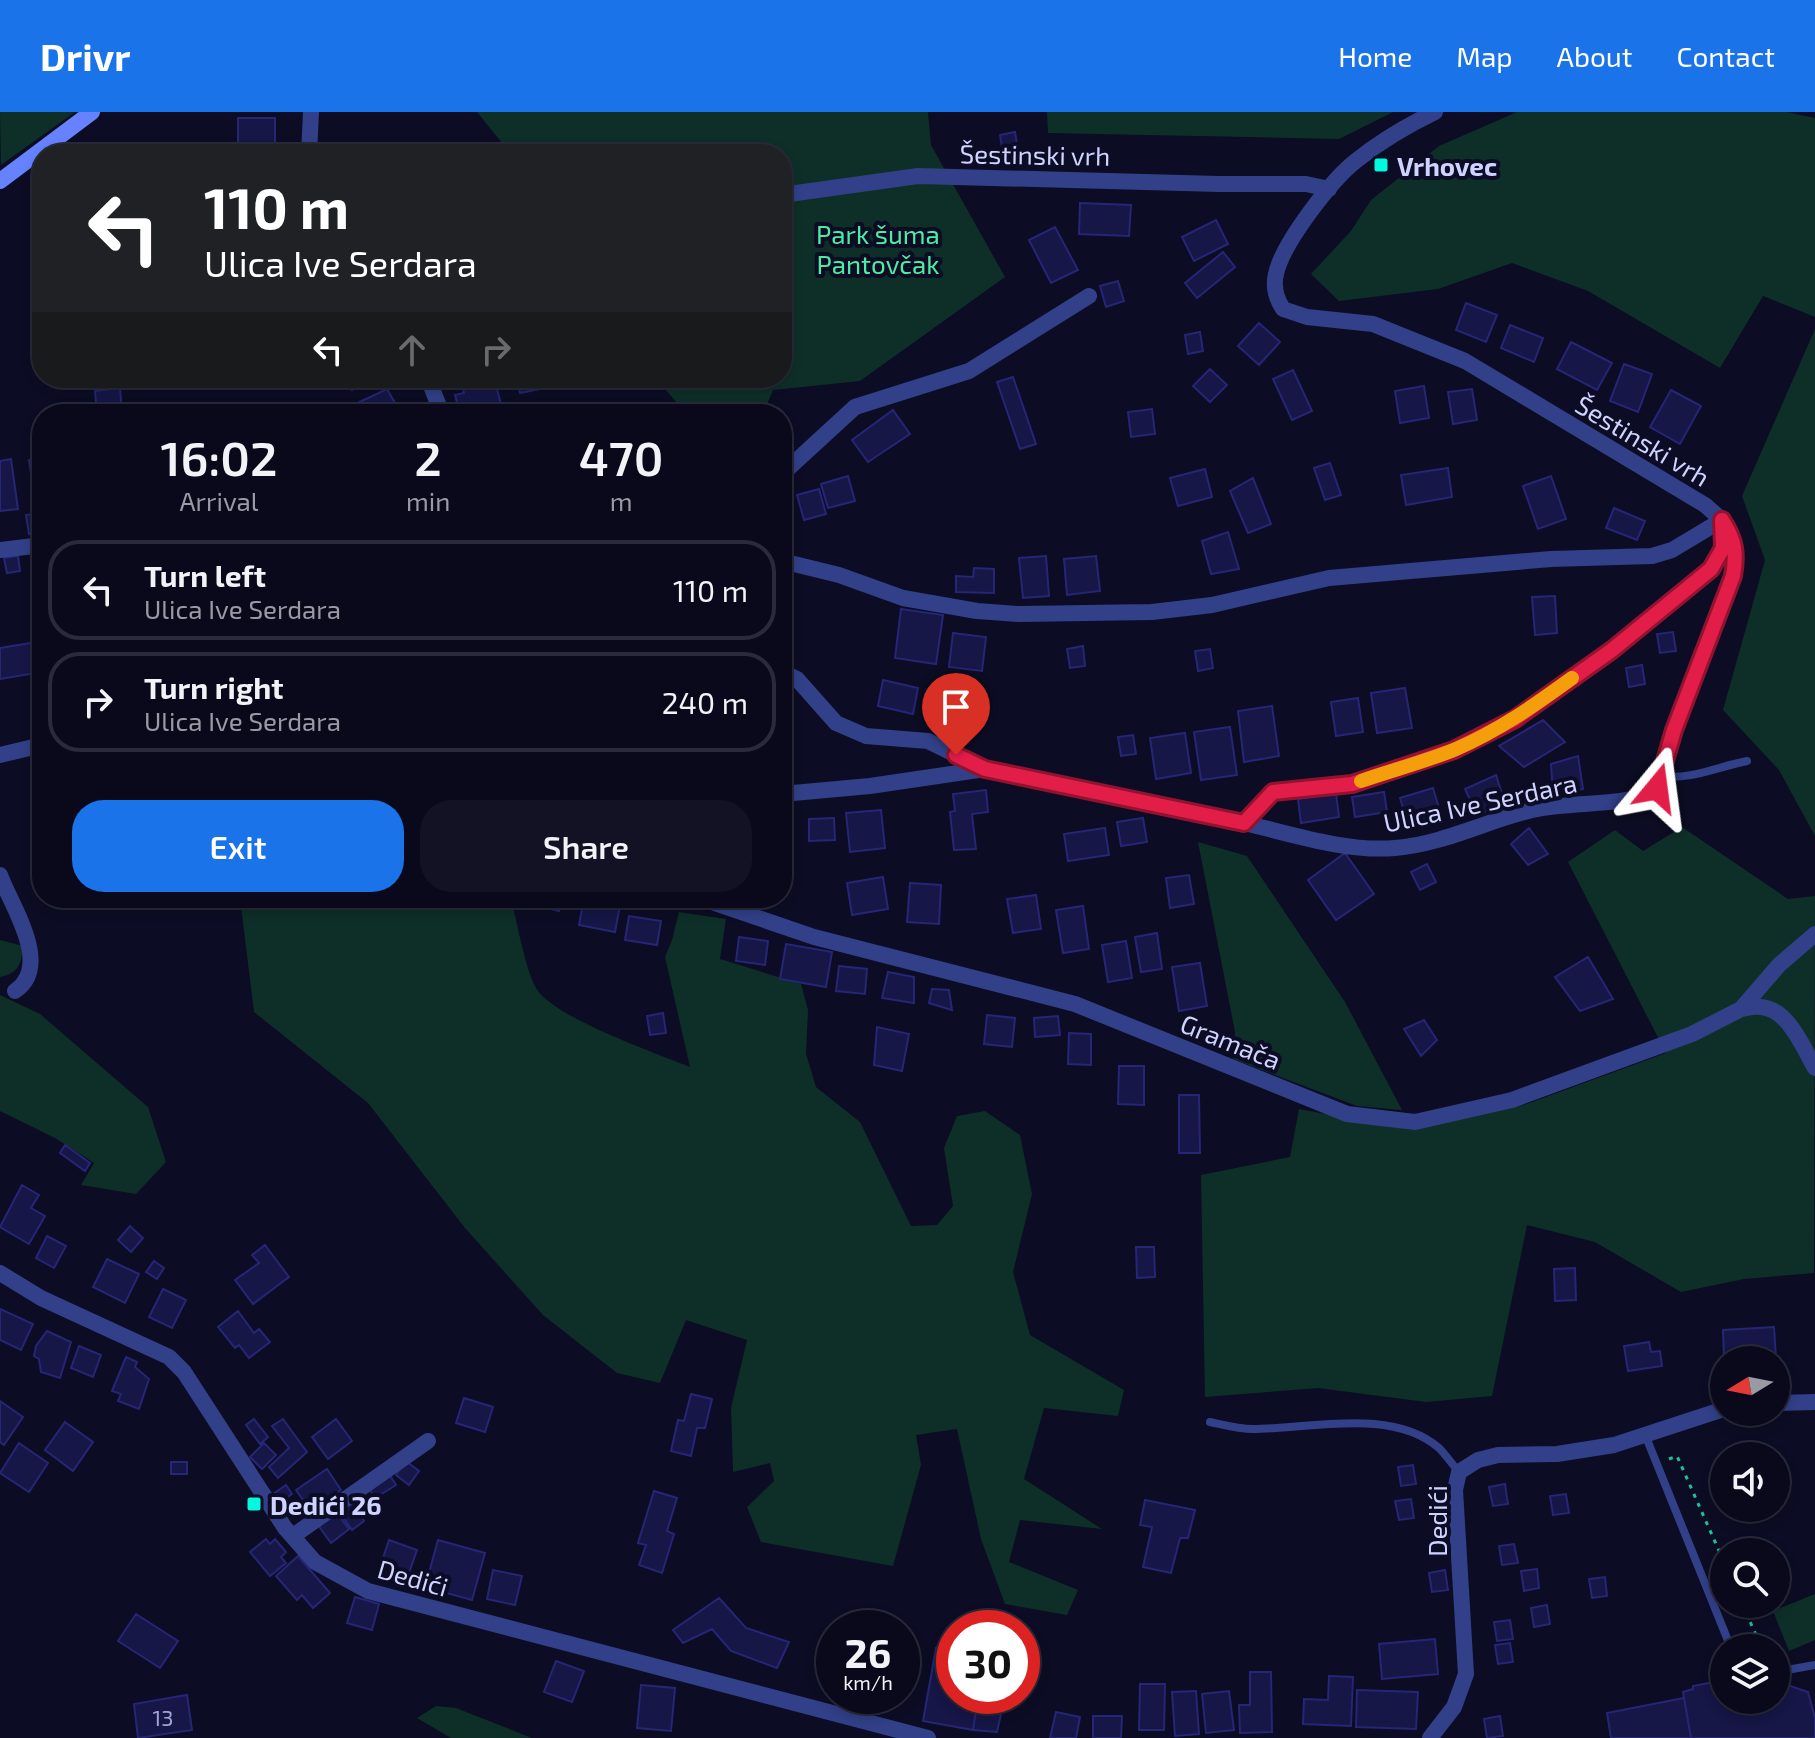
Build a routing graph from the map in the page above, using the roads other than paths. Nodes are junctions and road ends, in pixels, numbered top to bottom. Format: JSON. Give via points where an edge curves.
{"nodes":[{"id":1,"x":92,"y":112,"type":"edge"},
{"id":2,"x":311,"y":112,"type":"edge"},
{"id":3,"x":1435,"y":112,"type":"edge"},
{"id":4,"x":49,"y":144,"type":"edge"},
{"id":5,"x":309,"y":144,"type":"edge"},
{"id":6,"x":32,"y":157,"type":"edge"},
{"id":7,"x":0,"y":181,"type":"edge"},
{"id":8,"x":1329,"y":189,"type":"junction"},
{"id":9,"x":792,"y":194,"type":"edge"},
{"id":10,"x":1089,"y":296,"type":"dead end"},
{"id":11,"x":792,"y":465,"type":"edge"},
{"id":12,"x":1722,"y":520,"type":"junction"},
{"id":13,"x":32,"y":546,"type":"edge"},
{"id":14,"x":0,"y":550,"type":"edge"},
{"id":15,"x":792,"y":563,"type":"edge"},
{"id":16,"x":792,"y":677,"type":"edge"},
{"id":17,"x":32,"y":747,"type":"edge"},
{"id":18,"x":0,"y":755,"type":"edge"},
{"id":19,"x":1747,"y":761,"type":"dead end"},
{"id":20,"x":985,"y":769,"type":"junction"},
{"id":21,"x":1660,"y":776,"type":"junction"},
{"id":22,"x":792,"y":793,"type":"edge"},
{"id":23,"x":1244,"y":823,"type":"junction"},
{"id":24,"x":0,"y":875,"type":"edge"},
{"id":25,"x":729,"y":908,"type":"edge"},
{"id":26,"x":1815,"y":934,"type":"edge"},
{"id":27,"x":15,"y":991,"type":"dead end"},
{"id":28,"x":1741,"y":1009,"type":"junction"},
{"id":29,"x":1815,"y":1068,"type":"edge"},
{"id":30,"x":0,"y":1273,"type":"edge"},
{"id":31,"x":1815,"y":1402,"type":"edge"},
{"id":32,"x":1790,"y":1403,"type":"edge"},
{"id":33,"x":1710,"y":1413,"type":"edge"},
{"id":34,"x":1210,"y":1422,"type":"dead end"},
{"id":35,"x":1646,"y":1437,"type":"junction"},
{"id":36,"x":428,"y":1441,"type":"dead end"},
{"id":37,"x":1459,"y":1472,"type":"junction"},
{"id":38,"x":293,"y":1536,"type":"junction"},
{"id":39,"x":1725,"y":1634,"type":"edge"},
{"id":40,"x":1815,"y":1665,"type":"edge"},
{"id":41,"x":1790,"y":1669,"type":"edge"},
{"id":42,"x":928,"y":1738,"type":"edge"},
{"id":43,"x":1430,"y":1738,"type":"edge"}],
"edges":[{"from":1,"to":4,"type":"main road"},
{"from":2,"to":5,"type":"street"},
{"from":3,"to":8,"type":"street","via":[[1370,149]]},
{"from":6,"to":7,"type":"main road"},
{"from":8,"to":9,"type":"street","name":"Šestinski vrh","via":[[1306,184],[918,176]]},
{"from":8,"to":12,"type":"street","name":"Šestinski vrh","via":[[1280,260],[1275,289],[1283,309],[1373,324],[1465,361]]},
{"from":10,"to":11,"type":"street","via":[[969,371],[855,407]]},
{"from":12,"to":15,"type":"street","name":"Šestinski vrh","via":[[1652,556],[1329,578],[1212,605],[1152,612],[977,611],[903,598]]},
{"from":12,"to":21,"type":"street","via":[[1734,542],[1733,576]]},
{"from":12,"to":23,"type":"street","name":"Ulica Ive Serdara","via":[[1723,548],[1711,569],[1612,650],[1515,719],[1454,750],[1352,784],[1273,792]]},
{"from":13,"to":14,"type":"street"},
{"from":16,"to":20,"type":"street","name":"Ulica Ive Serdara","via":[[847,729],[866,736],[928,741]]},
{"from":17,"to":18,"type":"street"},
{"from":19,"to":21,"type":"lane","via":[[1700,775]]},
{"from":20,"to":22,"type":"street","name":"Ulica Ive Serdara"},
{"from":20,"to":23,"type":"street","name":"Ulica Ive Serdara"},
{"from":21,"to":23,"type":"street","name":"Ulica Ive Serdara","via":[[1649,795],[1532,810],[1398,848],[1355,847]]},
{"from":24,"to":27,"type":"street","via":[[25,930],[31,961],[26,980]]},
{"from":25,"to":28,"type":"street","name":"Gramača","via":[[814,937],[1075,1004],[1347,1114],[1415,1122],[1512,1100],[1692,1034]]},
{"from":26,"to":28,"type":"street","name":"Gramača"},
{"from":28,"to":29,"type":"street","via":[[1776,1011]]},
{"from":30,"to":38,"type":"street","name":"Dedići","via":[[41,1298],[169,1357]]},
{"from":31,"to":32,"type":"street"},
{"from":33,"to":35,"type":"street","name":"Dedići"},
{"from":34,"to":37,"type":"lane","via":[[1250,1429],[1360,1423],[1399,1428],[1438,1448]]},
{"from":35,"to":37,"type":"street","name":"Dedići","via":[[1557,1454],[1498,1455]]},
{"from":35,"to":39,"type":"lane"},
{"from":36,"to":38,"type":"street"},
{"from":37,"to":43,"type":"street","name":"Dedići","via":[[1455,1490],[1466,1674],[1454,1707]]},
{"from":38,"to":42,"type":"street","name":"Dedići","via":[[315,1562],[368,1591]]},
{"from":40,"to":41,"type":"lane"}]}
